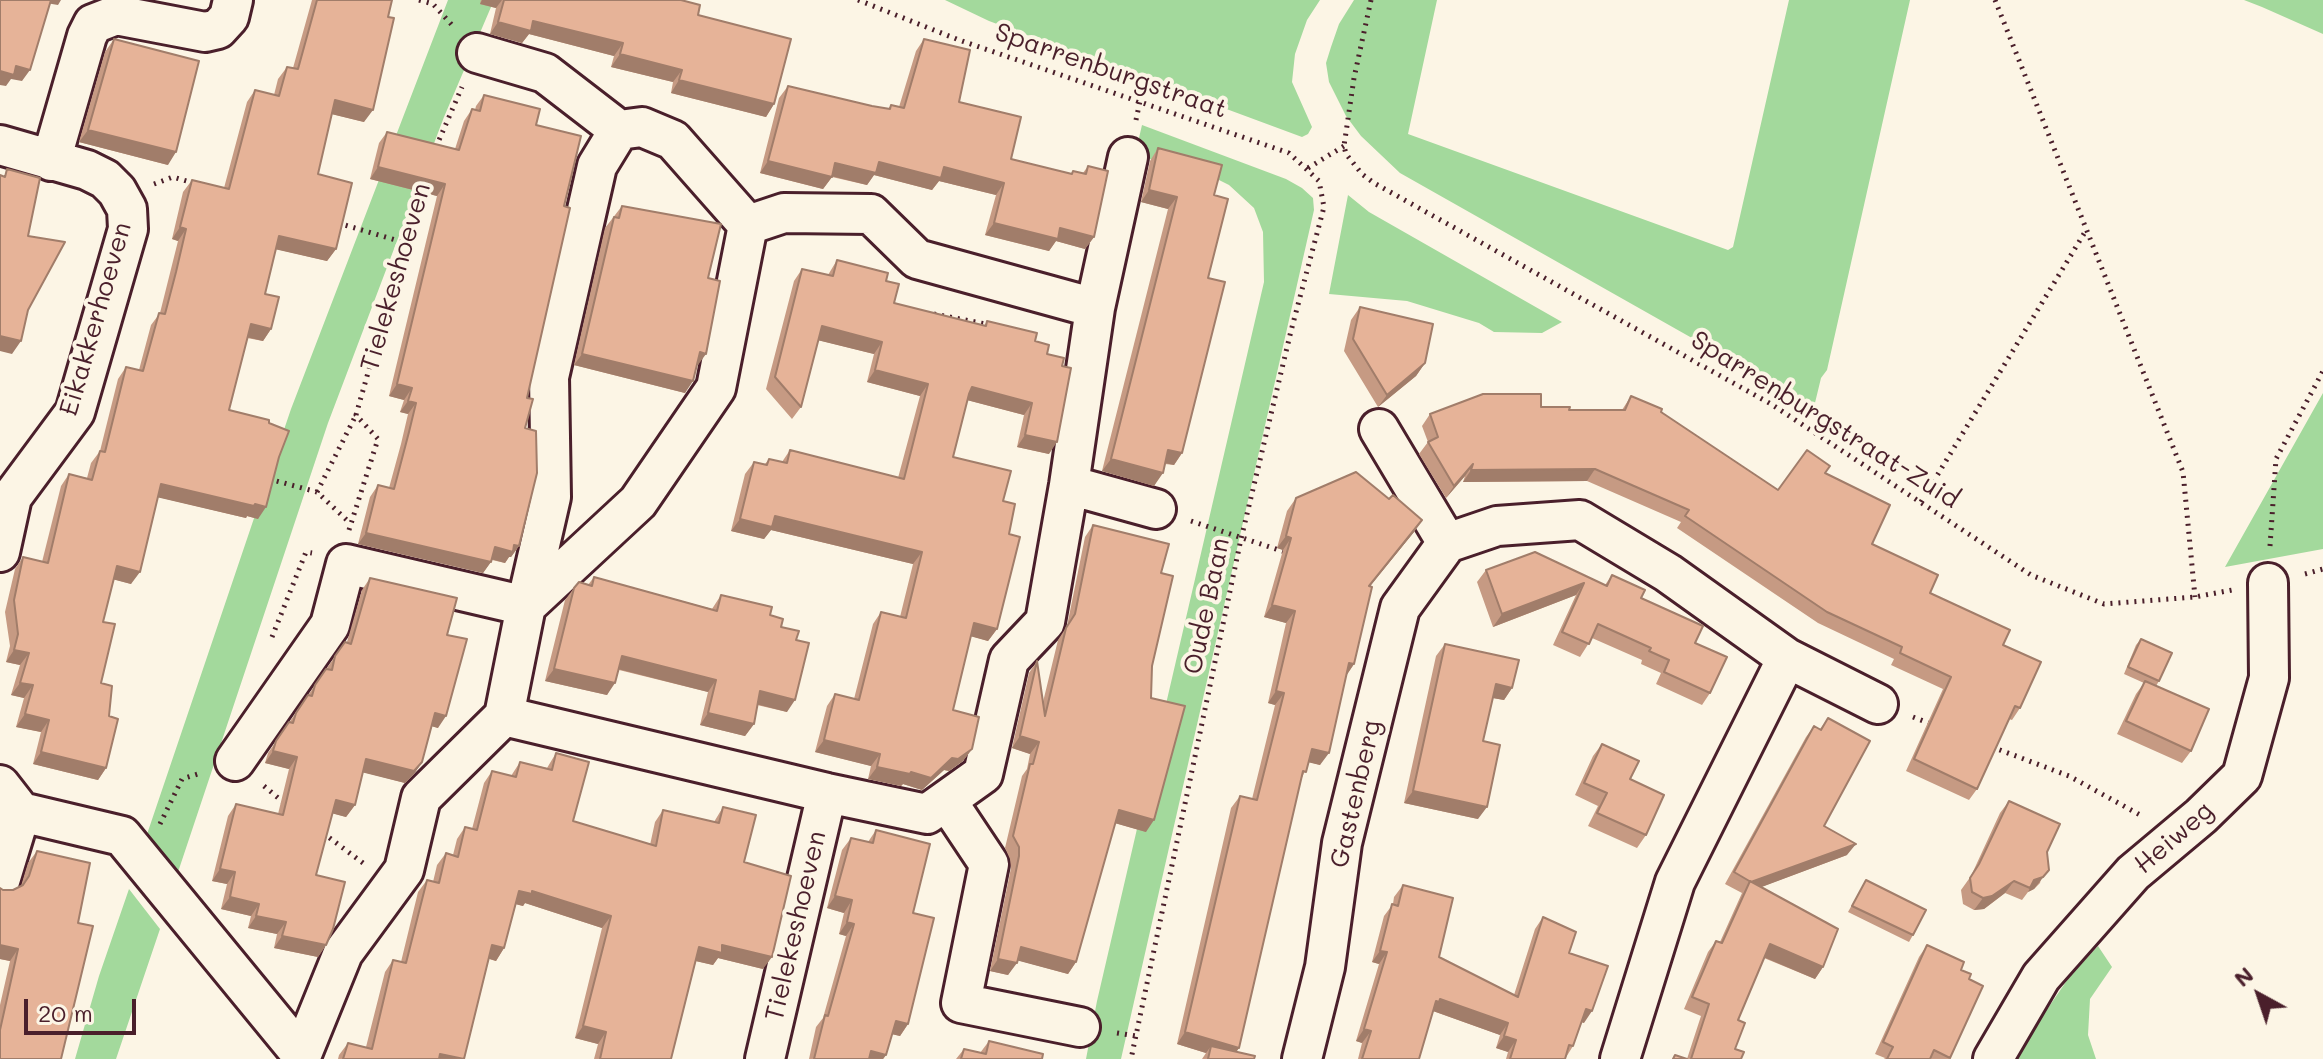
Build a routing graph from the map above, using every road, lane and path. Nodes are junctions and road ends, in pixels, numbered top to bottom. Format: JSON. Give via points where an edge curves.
{"nodes":[{"id":1,"x":233,"y":0,"type":"edge"},
{"id":2,"x":858,"y":0,"type":"edge"},
{"id":3,"x":1371,"y":0,"type":"edge"},
{"id":4,"x":1995,"y":0,"type":"edge"},
{"id":5,"x":477,"y":53,"type":"joint"},
{"id":6,"x":619,"y":130,"type":"junction"},
{"id":7,"x":0,"y":145,"type":"edge"},
{"id":8,"x":1344,"y":146,"type":"junction"},
{"id":9,"x":435,"y":151,"type":"edge"},
{"id":10,"x":1128,"y":157,"type":"dead end"},
{"id":11,"x":51,"y":161,"type":"junction"},
{"id":12,"x":1308,"y":168,"type":"junction"},
{"id":13,"x":423,"y":180,"type":"edge"},
{"id":14,"x":202,"y":185,"type":"edge"},
{"id":15,"x":121,"y":197,"type":"junction"},
{"id":16,"x":333,"y":222,"type":"edge"},
{"id":17,"x":748,"y":225,"type":"junction"},
{"id":18,"x":2086,"y":231,"type":"junction"},
{"id":19,"x":406,"y":243,"type":"junction"},
{"id":20,"x":1095,"y":308,"type":"junction"},
{"id":21,"x":2323,"y":371,"type":"edge"},
{"id":22,"x":356,"y":415,"type":"junction"},
{"id":23,"x":1379,"y":429,"type":"dead end"},
{"id":24,"x":255,"y":476,"type":"edge"},
{"id":25,"x":1069,"y":485,"type":"junction"},
{"id":26,"x":317,"y":492,"type":"junction"},
{"id":27,"x":1921,"y":502,"type":"junction"},
{"id":28,"x":1156,"y":509,"type":"joint"},
{"id":29,"x":350,"y":523,"type":"junction"},
{"id":30,"x":1241,"y":539,"type":"junction"},
{"id":31,"x":1447,"y":543,"type":"junction"},
{"id":32,"x":0,"y":552,"type":"edge"},
{"id":33,"x":1301,"y":557,"type":"edge"},
{"id":34,"x":346,"y":564,"type":"junction"},
{"id":35,"x":2323,"y":569,"type":"edge"},
{"id":36,"x":2268,"y":583,"type":"junction"},
{"id":37,"x":2195,"y":597,"type":"junction"},
{"id":38,"x":526,"y":606,"type":"junction"},
{"id":39,"x":1787,"y":658,"type":"junction"},
{"id":40,"x":1878,"y":704,"type":"joint"},
{"id":41,"x":504,"y":716,"type":"junction"},
{"id":42,"x":1937,"y":726,"type":"edge"},
{"id":43,"x":1981,"y":743,"type":"edge"},
{"id":44,"x":235,"y":761,"type":"joint"},
{"id":45,"x":827,"y":793,"type":"junction"},
{"id":46,"x":10,"y":799,"type":"edge"},
{"id":47,"x":947,"y":801,"type":"junction"},
{"id":48,"x":2178,"y":835,"type":"junction"},
{"id":49,"x":142,"y":861,"type":"junction"},
{"id":50,"x":0,"y":881,"type":"edge"},
{"id":51,"x":1080,"y":1027,"type":"dead end"},
{"id":52,"x":300,"y":1057,"type":"edge"},
{"id":53,"x":765,"y":1059,"type":"edge"},
{"id":54,"x":1131,"y":1059,"type":"edge"},
{"id":55,"x":1302,"y":1059,"type":"edge"},
{"id":56,"x":1620,"y":1059,"type":"edge"},
{"id":57,"x":1993,"y":1059,"type":"edge"}],
"edges":[{"from":1,"to":11,"type":"street","via":[[229,17],[218,29],[205,32],[116,15],[93,24]]},
{"from":2,"to":12,"type":"path","name":"Sparrenburgstraat","via":[[1289,153]]},
{"from":3,"to":8,"type":"path"},
{"from":4,"to":18,"type":"path"},
{"from":5,"to":6,"type":"street","via":[[545,73]]},
{"from":5,"to":9,"type":"path","name":"Tielekeshoeven"},
{"from":6,"to":17,"type":"street","via":[[642,127],[673,140]]},
{"from":6,"to":38,"type":"street","via":[[597,166],[549,377],[551,497]]},
{"from":7,"to":11,"type":"street","name":"Eikakkerhoeven"},
{"from":8,"to":12,"type":"path"},
{"from":8,"to":27,"type":"path","name":"Sparrenburgstraat-Zuid","via":[[1374,183],[1771,404]]},
{"from":10,"to":20,"type":"street"},
{"from":11,"to":15,"type":"street","name":"Eikakkerhoeven","via":[[105,179]]},
{"from":12,"to":30,"type":"path","name":"Oude Baan","via":[[1319,181],[1324,207]]},
{"from":13,"to":19,"type":"path","name":"Tielekeshoeven"},
{"from":14,"to":15,"type":"path","via":[[173,177]]},
{"from":15,"to":32,"type":"street","name":"Eikakkerhoeven","via":[[128,229],[75,412],[12,497]]},
{"from":16,"to":19,"type":"path"},
{"from":17,"to":20,"type":"street","via":[[784,213],[871,214],[917,259]]},
{"from":17,"to":38,"type":"street","via":[[716,388],[638,502]]},
{"from":18,"to":27,"type":"path"},
{"from":18,"to":37,"type":"path","via":[[2183,472]]},
{"from":19,"to":22,"type":"path","name":"Tielekeshoeven"},
{"from":20,"to":25,"type":"street"},
{"from":21,"to":36,"type":"path","via":[[2276,459]]},
{"from":22,"to":26,"type":"path","name":"Tielekeshoeven"},
{"from":22,"to":29,"type":"path","via":[[378,439]]},
{"from":23,"to":31,"type":"street"},
{"from":24,"to":26,"type":"path"},
{"from":25,"to":28,"type":"street"},
{"from":25,"to":47,"type":"street","via":[[1045,622],[1009,660],[983,774]]},
{"from":26,"to":29,"type":"path"},
{"from":27,"to":37,"type":"path","name":"Sparrenburgstraat-Zuid","via":[[2031,575],[2104,604]]},
{"from":28,"to":30,"type":"path"},
{"from":29,"to":34,"type":"path"},
{"from":30,"to":33,"type":"path"},
{"from":30,"to":54,"type":"path","name":"Oude Baan"},
{"from":31,"to":39,"type":"street","via":[[1497,526],[1580,520],[1668,573]]},
{"from":31,"to":55,"type":"street","name":"Gastenberg","via":[[1400,608],[1342,843],[1325,967]]},
{"from":34,"to":38,"type":"street"},
{"from":34,"to":44,"type":"street","via":[[330,625]]},
{"from":35,"to":36,"type":"path","name":"Sparrenburgstraat-Zuid"},
{"from":36,"to":37,"type":"path","name":"Sparrenburgstraat-Zuid"},
{"from":36,"to":48,"type":"street","name":"Heiweg","via":[[2269,678],[2242,776]]},
{"from":38,"to":41,"type":"street"},
{"from":39,"to":40,"type":"street"},
{"from":39,"to":56,"type":"street","via":[[1675,882]]},
{"from":40,"to":42,"type":"path"},
{"from":41,"to":45,"type":"street"},
{"from":41,"to":52,"type":"street","via":[[421,798],[404,870],[343,953]]},
{"from":43,"to":48,"type":"path","via":[[2069,776]]},
{"from":44,"to":49,"type":"path","via":[[182,779]]},
{"from":45,"to":47,"type":"street","via":[[927,814]]},
{"from":45,"to":53,"type":"street","name":"Tielekeshoeven"},
{"from":46,"to":49,"type":"street","via":[[122,836]]},
{"from":46,"to":50,"type":"street"},
{"from":47,"to":51,"type":"street","via":[[989,864],[961,1003]]},
{"from":48,"to":57,"type":"street","name":"Heiweg","via":[[2133,873],[2041,977]]},
{"from":49,"to":52,"type":"street"}]}
